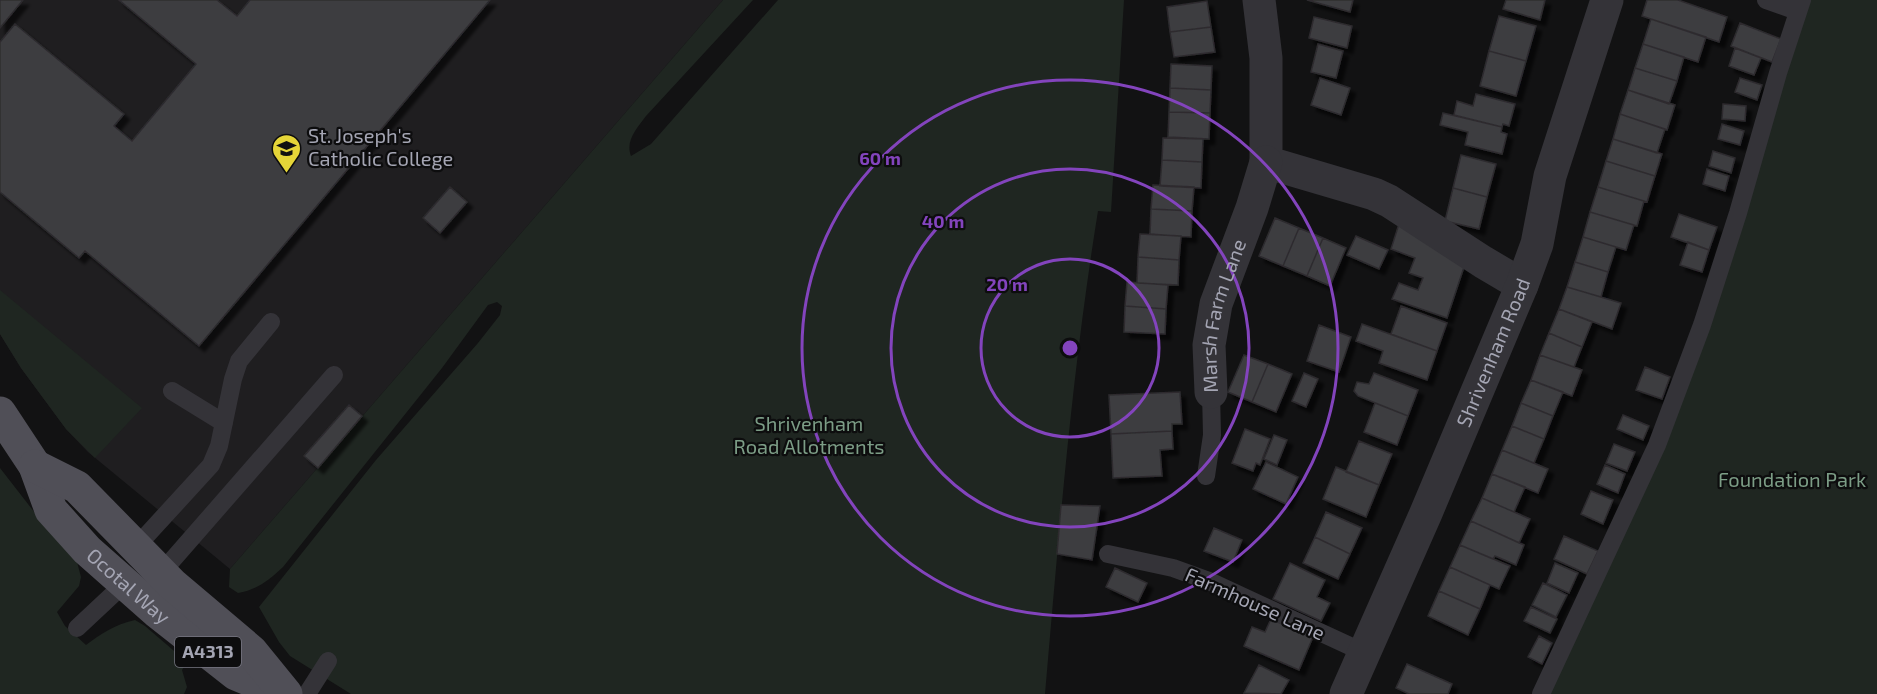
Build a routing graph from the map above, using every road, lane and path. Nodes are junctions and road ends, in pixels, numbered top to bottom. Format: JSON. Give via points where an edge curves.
{"nodes":[{"id":1,"x":1259,"y":0,"type":"edge"},
{"id":2,"x":1607,"y":0,"type":"edge"},
{"id":3,"x":1766,"y":0,"type":"edge"},
{"id":4,"x":1800,"y":6,"type":"edge"},
{"id":5,"x":1266,"y":162,"type":"junction"},
{"id":6,"x":1522,"y":285,"type":"junction"},
{"id":7,"x":271,"y":322,"type":"dead end"},
{"id":8,"x":334,"y":375,"type":"dead end"},
{"id":9,"x":172,"y":391,"type":"dead end"},
{"id":10,"x":1211,"y":392,"type":"joint"},
{"id":11,"x":0,"y":413,"type":"edge"},
{"id":12,"x":224,"y":423,"type":"junction"},
{"id":13,"x":35,"y":466,"type":"junction"},
{"id":14,"x":1206,"y":476,"type":"dead end"},
{"id":15,"x":135,"y":548,"type":"junction"},
{"id":16,"x":1108,"y":554,"type":"dead end"},
{"id":17,"x":161,"y":573,"type":"junction"},
{"id":18,"x":125,"y":584,"type":"junction"},
{"id":19,"x":77,"y":628,"type":"dead end"},
{"id":20,"x":1365,"y":653,"type":"junction"},
{"id":21,"x":327,"y":661,"type":"dead end"},
{"id":22,"x":285,"y":694,"type":"edge"},
{"id":23,"x":307,"y":694,"type":"edge"},
{"id":24,"x":1346,"y":694,"type":"edge"},
{"id":25,"x":1541,"y":694,"type":"edge"}],
"edges":[{"from":1,"to":5,"type":"street","name":"Marsh Farm Lane","via":[[1266,58]]},
{"from":2,"to":6,"type":"street","name":"Shrivenham Road","via":[[1550,176],[1537,244]]},
{"from":3,"to":4,"type":"lane"},
{"from":4,"to":25,"type":"lane","via":[[1709,302],[1670,412]]},
{"from":5,"to":6,"type":"street","via":[[1382,198]]},
{"from":5,"to":10,"type":"street","name":"Marsh Farm Lane","via":[[1216,304],[1209,345]]},
{"from":6,"to":20,"type":"street","name":"Shrivenham Road"},
{"from":7,"to":12,"type":"lane","via":[[240,361]]},
{"from":8,"to":17,"type":"lane"},
{"from":9,"to":12,"type":"lane"},
{"from":10,"to":14,"type":"lane","name":"Marsh Farm Lane","via":[[1212,435]]},
{"from":11,"to":13,"type":"main road","name":"Ocotal Way","number":"A4313"},
{"from":12,"to":15,"type":"lane","via":[[211,465]]},
{"from":13,"to":15,"type":"main road","name":"Ocotal Way","number":"A4313","via":[[77,487]]},
{"from":13,"to":18,"type":"main road","name":"Ocotal Way","number":"A4313","via":[[51,510]]},
{"from":15,"to":17,"type":"main road","name":"Ocotal Way","number":"A4313"},
{"from":15,"to":18,"type":"main road"},
{"from":16,"to":20,"type":"lane","name":"Farmhouse Lane","via":[[1209,580]]},
{"from":17,"to":18,"type":"main road"},
{"from":17,"to":22,"type":"main road","name":"Ocotal Way","number":"A4313","via":[[251,651]]},
{"from":18,"to":19,"type":"lane"},
{"from":18,"to":22,"type":"main road","name":"Ocotal Way","number":"A4313","via":[[236,674]]},
{"from":20,"to":24,"type":"street","name":"Shrivenham Road"},
{"from":21,"to":23,"type":"lane"}]}
